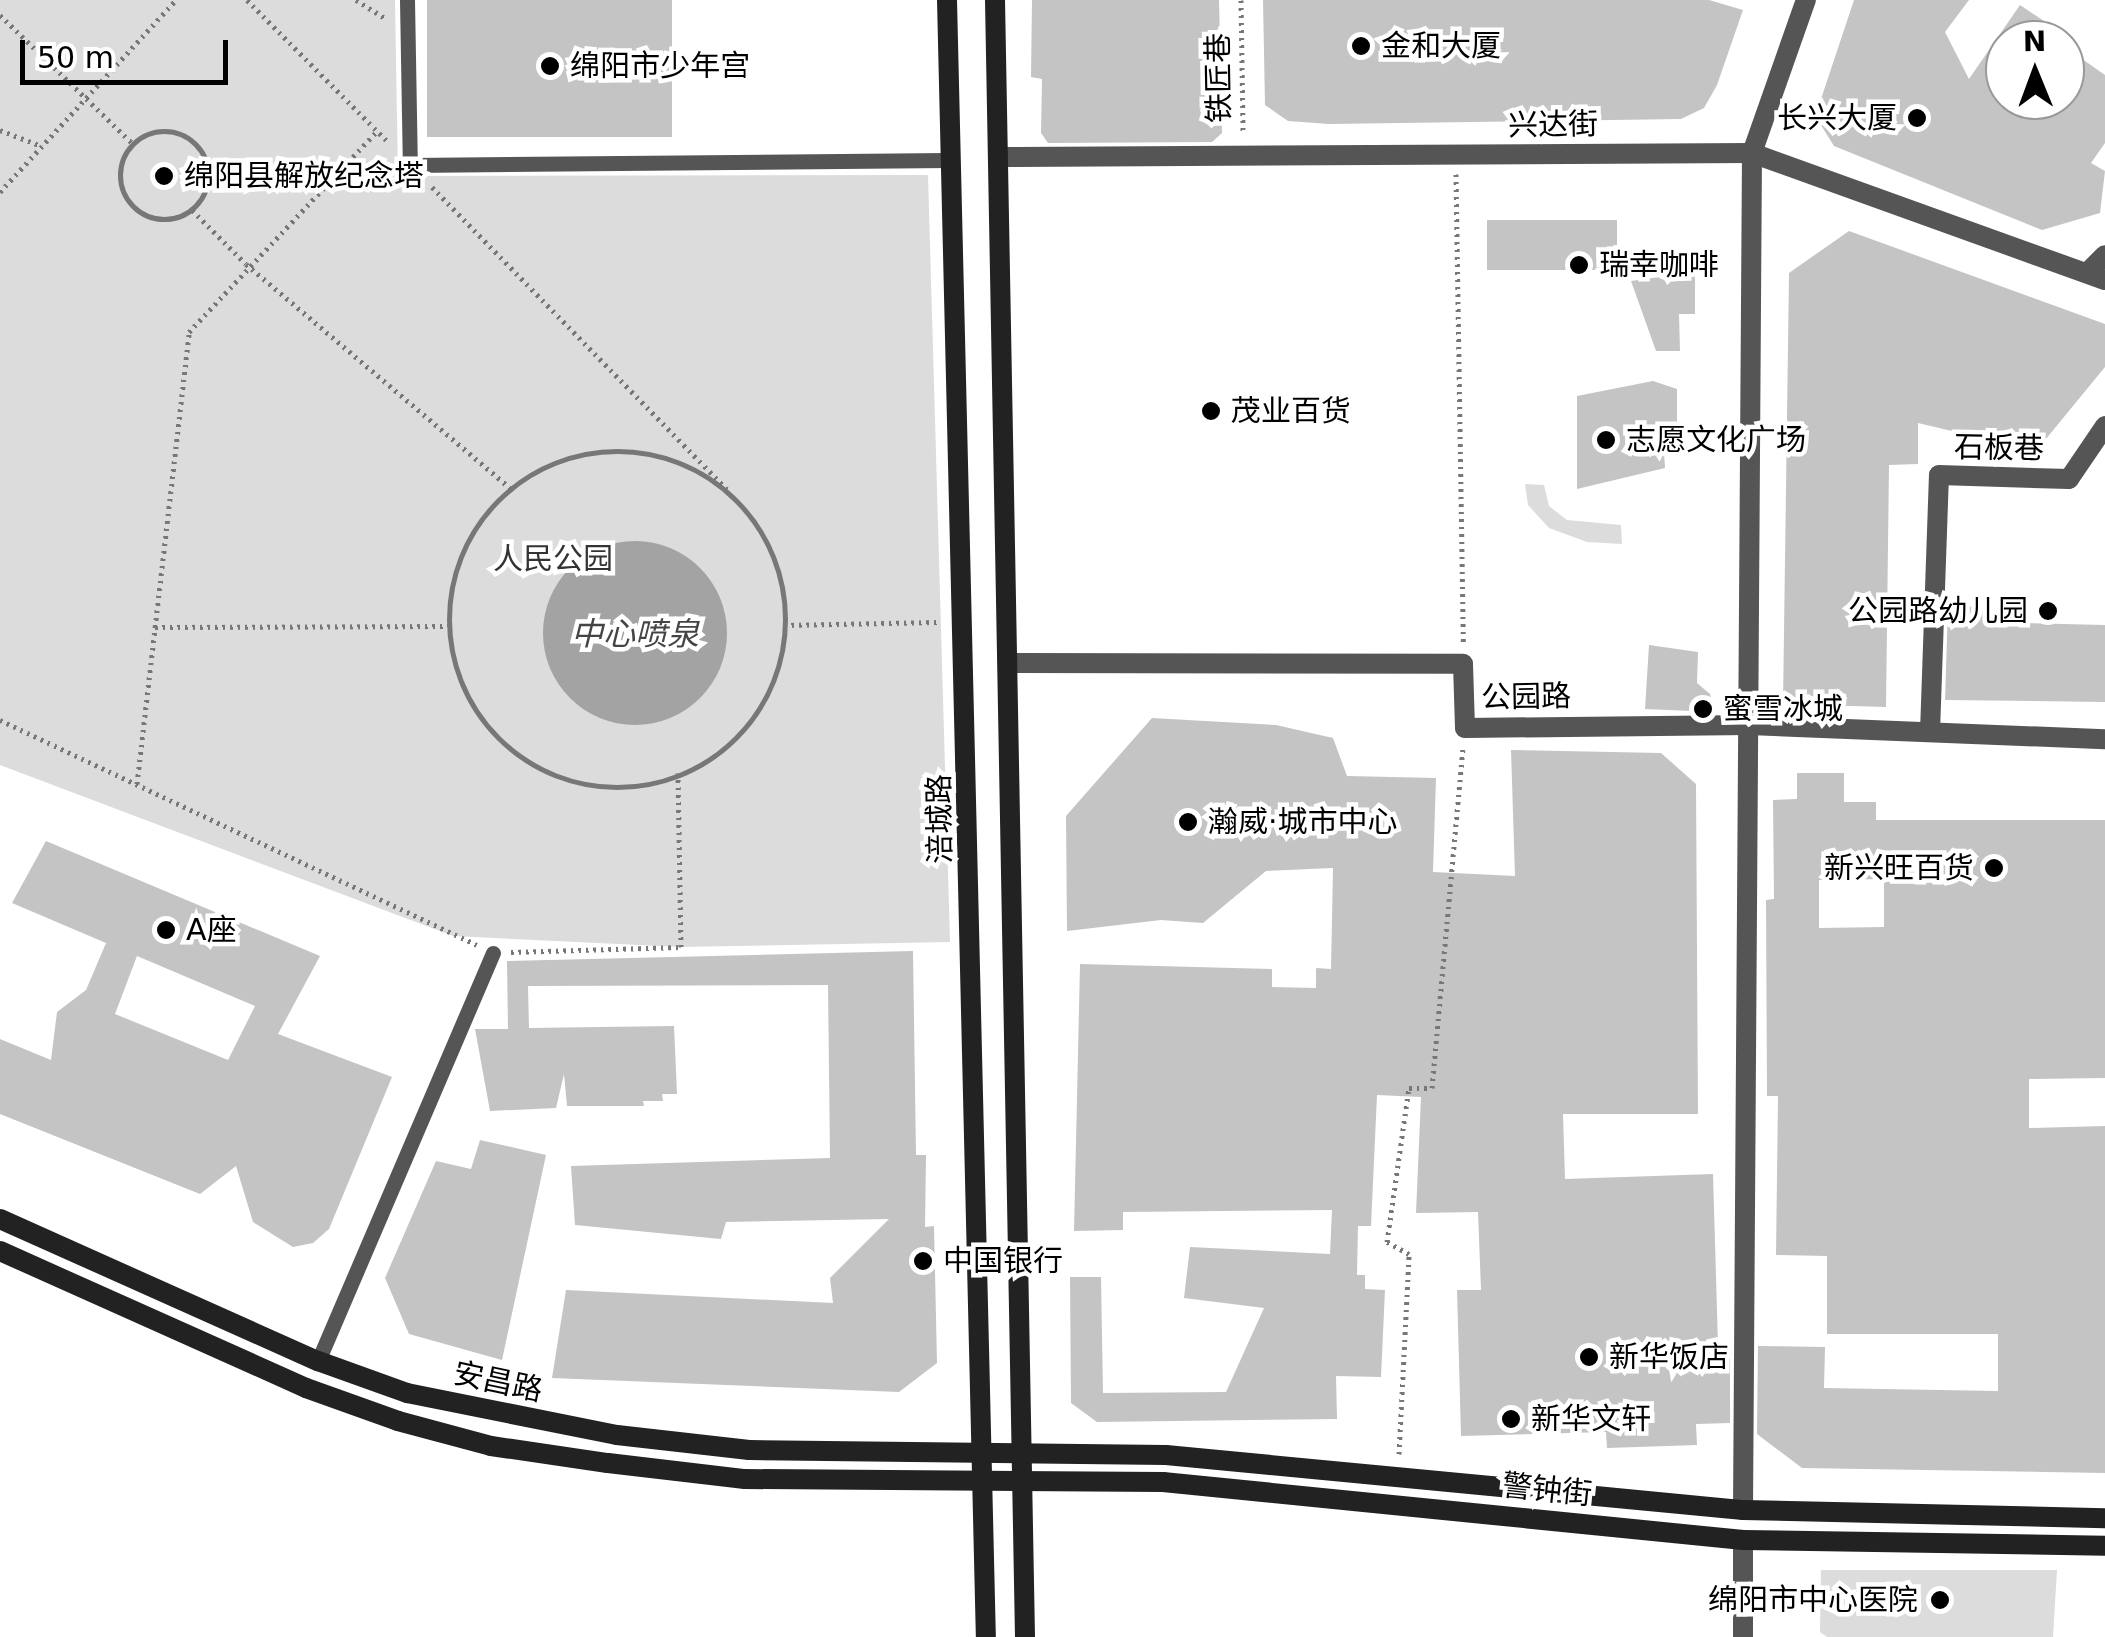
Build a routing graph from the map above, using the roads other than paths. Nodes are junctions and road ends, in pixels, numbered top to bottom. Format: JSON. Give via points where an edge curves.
{"nodes":[{"id":1,"x":407,"y":0,"type":"edge"},
{"id":2,"x":947,"y":0,"type":"edge"},
{"id":3,"x":996,"y":0,"type":"edge"},
{"id":4,"x":1806,"y":0,"type":"edge"},
{"id":5,"x":1752,"y":153,"type":"junction"},
{"id":6,"x":999,"y":157,"type":"junction"},
{"id":7,"x":948,"y":160,"type":"junction"},
{"id":8,"x":2105,"y":255,"type":"edge"},
{"id":9,"x":2096,"y":277,"type":"edge"},
{"id":10,"x":2105,"y":426,"type":"edge"},
{"id":11,"x":1010,"y":662,"type":"junction"},
{"id":12,"x":1749,"y":725,"type":"junction"},
{"id":13,"x":1930,"y":732,"type":"junction"},
{"id":14,"x":2105,"y":738,"type":"edge"},
{"id":15,"x":493,"y":953,"type":"road end"},
{"id":16,"x":0,"y":1220,"type":"edge"},
{"id":17,"x":0,"y":1251,"type":"edge"},
{"id":18,"x":318,"y":1362,"type":"junction"},
{"id":19,"x":982,"y":1452,"type":"junction"},
{"id":20,"x":1020,"y":1452,"type":"junction"},
{"id":21,"x":1022,"y":1481,"type":"junction"},
{"id":22,"x":983,"y":1482,"type":"junction"},
{"id":23,"x":1743,"y":1510,"type":"junction"},
{"id":24,"x":2105,"y":1518,"type":"edge"},
{"id":25,"x":1743,"y":1540,"type":"junction"},
{"id":26,"x":2105,"y":1546,"type":"edge"},
{"id":27,"x":986,"y":1637,"type":"edge"},
{"id":28,"x":1024,"y":1637,"type":"edge"},
{"id":29,"x":1743,"y":1637,"type":"edge"}],
"edges":[{"from":1,"to":7,"type":"lane","via":[[410,165]]},
{"from":2,"to":7,"type":"main road","name":"涪城路"},
{"from":3,"to":6,"type":"main road"},
{"from":4,"to":5,"type":"street"},
{"from":5,"to":6,"type":"street","name":"兴达街"},
{"from":5,"to":9,"type":"street","name":"兴达街"},
{"from":5,"to":12,"type":"street"},
{"from":6,"to":11,"type":"main road"},
{"from":7,"to":19,"type":"main road","name":"涪城路","via":[[966,621]]},
{"from":8,"to":9,"type":"street","name":"兴达街"},
{"from":10,"to":13,"type":"street","name":"石板巷","via":[[2069,479],[1939,475]]},
{"from":11,"to":12,"type":"street","name":"公园路","via":[[1463,664],[1464,728]]},
{"from":11,"to":20,"type":"main road"},
{"from":12,"to":13,"type":"street","name":"公园路"},
{"from":12,"to":23,"type":"street"},
{"from":13,"to":14,"type":"street","name":"公园路"},
{"from":15,"to":18,"type":"lane"},
{"from":16,"to":18,"type":"main road","name":"安昌路"},
{"from":17,"to":22,"type":"main road","name":"安昌路","via":[[306,1388],[491,1446],[745,1479]]},
{"from":18,"to":19,"type":"main road","name":"安昌路","via":[[408,1394],[617,1435],[748,1450]]},
{"from":19,"to":20,"type":"main road","name":"安昌路"},
{"from":19,"to":22,"type":"main road","name":"涪城路"},
{"from":20,"to":21,"type":"main road"},
{"from":20,"to":23,"type":"main road","name":"警钟街","via":[[1166,1455]]},
{"from":21,"to":22,"type":"main road","name":"警钟街"},
{"from":21,"to":25,"type":"main road","name":"警钟街","via":[[1163,1482]]},
{"from":21,"to":28,"type":"main road"},
{"from":22,"to":27,"type":"main road","name":"涪城路"},
{"from":23,"to":24,"type":"main road","name":"警钟街"},
{"from":25,"to":26,"type":"main road","name":"警钟街"},
{"from":25,"to":29,"type":"street"}]}
